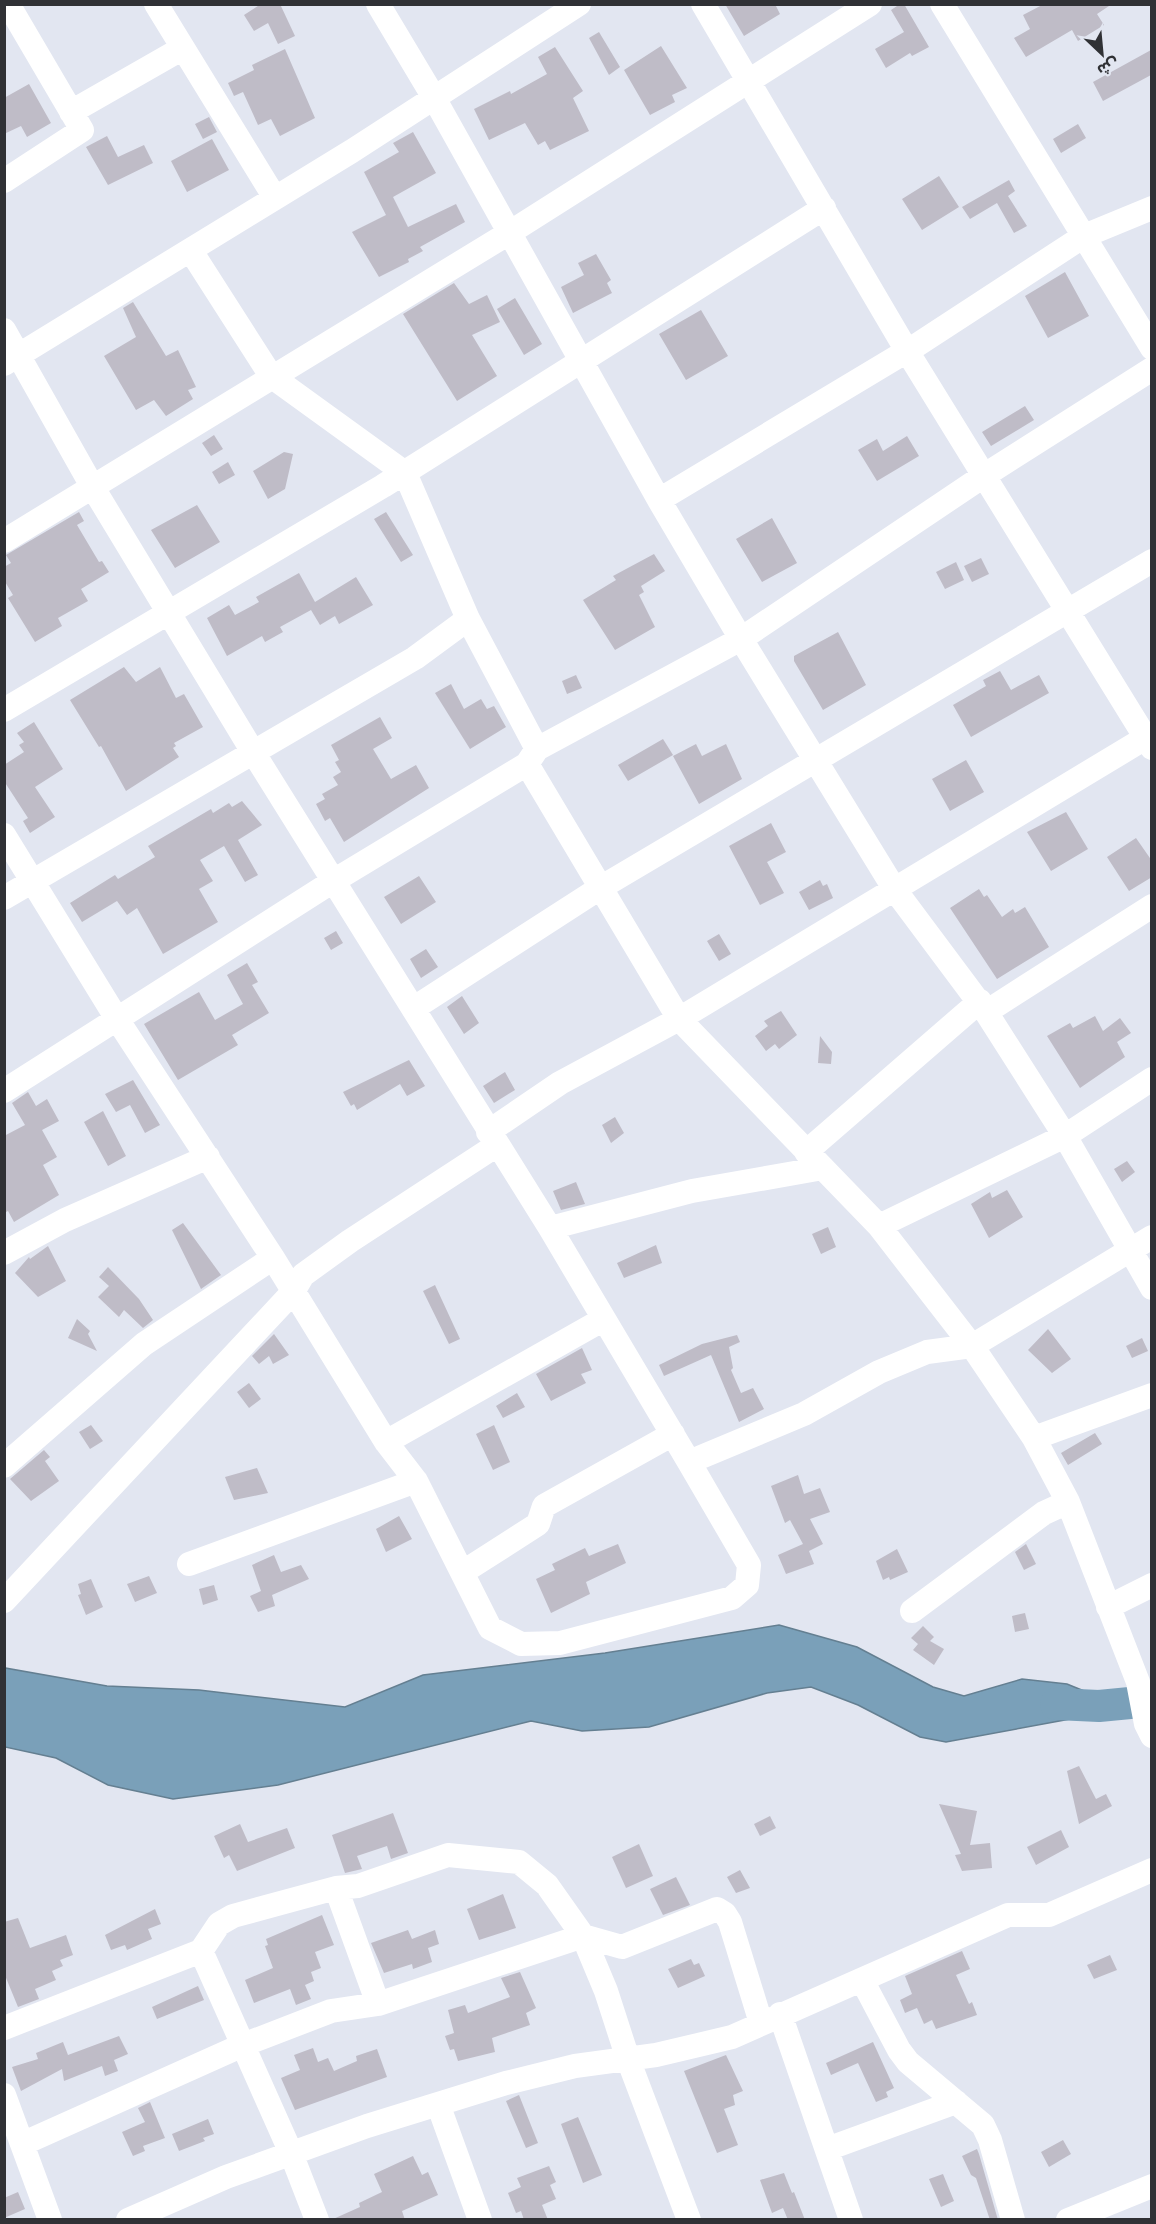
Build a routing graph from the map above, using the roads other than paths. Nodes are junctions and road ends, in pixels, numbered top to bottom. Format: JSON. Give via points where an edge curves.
{"nodes":[{"id":1,"x":156,"y":4,"type":"edge"},
{"id":2,"x":378,"y":4,"type":"edge"},
{"id":3,"x":703,"y":4,"type":"edge"},
{"id":4,"x":870,"y":4,"type":"edge"},
{"id":5,"x":942,"y":4,"type":"edge"},
{"id":6,"x":10,"y":5,"type":"edge"},
{"id":7,"x":566,"y":8,"type":"edge"},
{"id":8,"x":183,"y":48,"type":"junction"},
{"id":9,"x":748,"y":81,"type":"junction"},
{"id":10,"x":434,"y":96,"type":"junction"},
{"id":11,"x":71,"y":112,"type":"junction"},
{"id":12,"x":4,"y":181,"type":"edge"},
{"id":13,"x":274,"y":198,"type":"junction"},
{"id":14,"x":824,"y":208,"type":"junction"},
{"id":15,"x":1152,"y":208,"type":"edge"},
{"id":16,"x":509,"y":232,"type":"junction"},
{"id":17,"x":1084,"y":236,"type":"junction"},
{"id":18,"x":190,"y":251,"type":"junction"},
{"id":19,"x":4,"y":330,"type":"edge"},
{"id":20,"x":1152,"y":348,"type":"edge"},
{"id":21,"x":907,"y":351,"type":"junction"},
{"id":22,"x":12,"y":359,"type":"edge"},
{"id":23,"x":581,"y":362,"type":"junction"},
{"id":24,"x":1152,"y":369,"type":"edge"},
{"id":25,"x":271,"y":376,"type":"junction"},
{"id":26,"x":405,"y":473,"type":"junction"},
{"id":27,"x":985,"y":476,"type":"junction"},
{"id":28,"x":92,"y":486,"type":"junction"},
{"id":29,"x":659,"y":500,"type":"junction"},
{"id":30,"x":4,"y":541,"type":"edge"},
{"id":31,"x":1152,"y":561,"type":"edge"},
{"id":32,"x":1067,"y":610,"type":"junction"},
{"id":33,"x":168,"y":611,"type":"junction"},
{"id":34,"x":468,"y":619,"type":"junction"},
{"id":35,"x":741,"y":639,"type":"junction"},
{"id":36,"x":4,"y":710,"type":"edge"},
{"id":37,"x":1149,"y":740,"type":"edge"},
{"id":38,"x":254,"y":752,"type":"junction"},
{"id":39,"x":532,"y":756,"type":"junction"},
{"id":40,"x":818,"y":761,"type":"junction"},
{"id":41,"x":4,"y":835,"type":"edge"},
{"id":42,"x":334,"y":880,"type":"junction"},
{"id":43,"x":34,"y":883,"type":"junction"},
{"id":44,"x":600,"y":888,"type":"junction"},
{"id":45,"x":895,"y":890,"type":"junction"},
{"id":46,"x":4,"y":898,"type":"edge"},
{"id":47,"x":1152,"y":906,"type":"edge"},
{"id":48,"x":983,"y":1006,"type":"junction"},
{"id":49,"x":414,"y":1008,"type":"junction"},
{"id":50,"x":117,"y":1019,"type":"junction"},
{"id":51,"x":680,"y":1019,"type":"junction"},
{"id":52,"x":1152,"y":1079,"type":"edge"},
{"id":53,"x":4,"y":1091,"type":"edge"},
{"id":54,"x":1065,"y":1136,"type":"junction"},
{"id":55,"x":492,"y":1139,"type":"junction"},
{"id":56,"x":208,"y":1157,"type":"junction"},
{"id":57,"x":814,"y":1160,"type":"junction"},
{"id":58,"x":879,"y":1226,"type":"junction"},
{"id":59,"x":550,"y":1228,"type":"junction"},
{"id":60,"x":1152,"y":1237,"type":"edge"},
{"id":61,"x":1129,"y":1251,"type":"junction"},
{"id":62,"x":4,"y":1253,"type":"edge"},
{"id":63,"x":273,"y":1258,"type":"junction"},
{"id":64,"x":1152,"y":1288,"type":"edge"},
{"id":65,"x":294,"y":1292,"type":"junction"},
{"id":66,"x":604,"y":1319,"type":"junction"},
{"id":67,"x":972,"y":1346,"type":"junction"},
{"id":68,"x":1152,"y":1395,"type":"edge"},
{"id":69,"x":673,"y":1434,"type":"junction"},
{"id":70,"x":1034,"y":1438,"type":"junction"},
{"id":71,"x":386,"y":1442,"type":"junction"},
{"id":72,"x":689,"y":1462,"type":"junction"},
{"id":73,"x":4,"y":1466,"type":"edge"},
{"id":74,"x":416,"y":1481,"type":"junction"},
{"id":75,"x":1068,"y":1502,"type":"junction"},
{"id":76,"x":189,"y":1564,"type":"dead end"},
{"id":77,"x":463,"y":1572,"type":"junction"},
{"id":78,"x":1152,"y":1585,"type":"edge"},
{"id":79,"x":4,"y":1601,"type":"edge"},
{"id":80,"x":1108,"y":1607,"type":"junction"},
{"id":81,"x":912,"y":1611,"type":"dead end"},
{"id":82,"x":1152,"y":1736,"type":"edge"},
{"id":83,"x":1152,"y":1870,"type":"edge"},
{"id":84,"x":336,"y":1888,"type":"junction"},
{"id":85,"x":582,"y":1936,"type":"junction"},
{"id":86,"x":201,"y":1951,"type":"junction"},
{"id":87,"x":862,"y":1980,"type":"junction"},
{"id":88,"x":378,"y":2004,"type":"junction"},
{"id":89,"x":771,"y":2018,"type":"junction"},
{"id":90,"x":4,"y":2028,"type":"edge"},
{"id":91,"x":243,"y":2045,"type":"junction"},
{"id":92,"x":628,"y":2059,"type":"junction"},
{"id":93,"x":956,"y":2102,"type":"junction"},
{"id":94,"x":438,"y":2104,"type":"junction"},
{"id":95,"x":7,"y":2107,"type":"edge"},
{"id":96,"x":22,"y":2144,"type":"junction"},
{"id":97,"x":827,"y":2149,"type":"junction"},
{"id":98,"x":291,"y":2153,"type":"junction"},
{"id":99,"x":1152,"y":2186,"type":"edge"},
{"id":100,"x":687,"y":2219,"type":"edge"},
{"id":101,"x":50,"y":2220,"type":"edge"},
{"id":102,"x":128,"y":2220,"type":"edge"},
{"id":103,"x":317,"y":2220,"type":"edge"},
{"id":104,"x":480,"y":2220,"type":"edge"},
{"id":105,"x":852,"y":2220,"type":"edge"},
{"id":106,"x":1013,"y":2220,"type":"edge"},
{"id":107,"x":1068,"y":2220,"type":"edge"}],
"edges":[{"from":1,"to":8,"type":"street"},
{"from":2,"to":10,"type":"street"},
{"from":3,"to":9,"type":"street"},
{"from":4,"to":9,"type":"street"},
{"from":5,"to":17,"type":"street"},
{"from":6,"to":11,"type":"street"},
{"from":7,"to":10,"type":"street"},
{"from":8,"to":11,"type":"street"},
{"from":8,"to":13,"type":"street"},
{"from":9,"to":14,"type":"street"},
{"from":9,"to":16,"type":"street"},
{"from":10,"to":13,"type":"street"},
{"from":10,"to":16,"type":"street"},
{"from":11,"to":12,"type":"street","via":[[82,130]]},
{"from":13,"to":18,"type":"street"},
{"from":14,"to":21,"type":"street"},
{"from":14,"to":23,"type":"street"},
{"from":15,"to":17,"type":"street"},
{"from":16,"to":23,"type":"street"},
{"from":16,"to":25,"type":"street"},
{"from":17,"to":20,"type":"street"},
{"from":17,"to":21,"type":"street"},
{"from":18,"to":22,"type":"street"},
{"from":18,"to":25,"type":"street"},
{"from":19,"to":22,"type":"street"},
{"from":21,"to":27,"type":"street"},
{"from":21,"to":29,"type":"street"},
{"from":22,"to":28,"type":"street"},
{"from":23,"to":26,"type":"street"},
{"from":23,"to":29,"type":"street"},
{"from":24,"to":27,"type":"street"},
{"from":25,"to":26,"type":"street"},
{"from":25,"to":28,"type":"street"},
{"from":26,"to":33,"type":"street"},
{"from":26,"to":34,"type":"street"},
{"from":27,"to":32,"type":"street"},
{"from":27,"to":35,"type":"street"},
{"from":28,"to":30,"type":"street"},
{"from":28,"to":33,"type":"street"},
{"from":29,"to":35,"type":"street"},
{"from":31,"to":32,"type":"street"},
{"from":32,"to":37,"type":"street"},
{"from":32,"to":40,"type":"street"},
{"from":33,"to":36,"type":"street"},
{"from":33,"to":38,"type":"street"},
{"from":34,"to":38,"type":"street","via":[[415,658]]},
{"from":34,"to":39,"type":"street"},
{"from":35,"to":39,"type":"street"},
{"from":35,"to":40,"type":"street"},
{"from":37,"to":45,"type":"street"},
{"from":38,"to":42,"type":"street"},
{"from":38,"to":43,"type":"street"},
{"from":39,"to":42,"type":"street"},
{"from":39,"to":44,"type":"street"},
{"from":40,"to":44,"type":"street"},
{"from":40,"to":45,"type":"street"},
{"from":41,"to":43,"type":"street"},
{"from":42,"to":49,"type":"street"},
{"from":42,"to":50,"type":"street"},
{"from":43,"to":46,"type":"street"},
{"from":43,"to":50,"type":"street"},
{"from":44,"to":49,"type":"street"},
{"from":44,"to":51,"type":"street"},
{"from":45,"to":48,"type":"street"},
{"from":45,"to":51,"type":"street"},
{"from":47,"to":48,"type":"street"},
{"from":48,"to":54,"type":"street"},
{"from":48,"to":57,"type":"street"},
{"from":49,"to":55,"type":"street"},
{"from":50,"to":53,"type":"street"},
{"from":50,"to":56,"type":"street"},
{"from":51,"to":55,"type":"street","via":[[560,1083]]},
{"from":51,"to":57,"type":"street"},
{"from":52,"to":54,"type":"street"},
{"from":54,"to":58,"type":"street"},
{"from":54,"to":61,"type":"street"},
{"from":55,"to":59,"type":"street"},
{"from":55,"to":65,"type":"street","via":[[303,1275]]},
{"from":56,"to":62,"type":"street","via":[[66,1220]]},
{"from":56,"to":63,"type":"street"},
{"from":57,"to":58,"type":"street"},
{"from":57,"to":59,"type":"street"},
{"from":58,"to":67,"type":"street"},
{"from":59,"to":66,"type":"street"},
{"from":60,"to":61,"type":"street"},
{"from":61,"to":64,"type":"street"},
{"from":61,"to":67,"type":"street"},
{"from":63,"to":65,"type":"street"},
{"from":63,"to":73,"type":"street","via":[[144,1344]]},
{"from":65,"to":71,"type":"street"},
{"from":65,"to":79,"type":"street"},
{"from":66,"to":69,"type":"street"},
{"from":66,"to":71,"type":"street"},
{"from":67,"to":70,"type":"street"},
{"from":67,"to":72,"type":"street","via":[[927,1352],[879,1372],[804,1414]]},
{"from":68,"to":70,"type":"street"},
{"from":69,"to":72,"type":"street"},
{"from":69,"to":77,"type":"street","via":[[544,1506],[538,1524]]},
{"from":70,"to":75,"type":"street"},
{"from":71,"to":74,"type":"street"},
{"from":72,"to":77,"type":"street","via":[[749,1565],[747,1585],[732,1598],[560,1643],[521,1644],[490,1628]]},
{"from":74,"to":76,"type":"street"},
{"from":74,"to":77,"type":"street"},
{"from":75,"to":80,"type":"street"},
{"from":75,"to":81,"type":"street","via":[[1044,1514]]},
{"from":78,"to":80,"type":"street"},
{"from":80,"to":82,"type":"street","via":[[1138,1682]]},
{"from":83,"to":87,"type":"street","via":[[1049,1914],[1008,1915]]},
{"from":84,"to":85,"type":"street","via":[[358,1886],[448,1855],[519,1862],[547,1885]]},
{"from":84,"to":86,"type":"street","via":[[233,1917],[219,1924]]},
{"from":84,"to":88,"type":"street"},
{"from":85,"to":88,"type":"street"},
{"from":85,"to":89,"type":"street","via":[[622,1947],[717,1909],[730,1922]]},
{"from":85,"to":92,"type":"street","via":[[606,1991]]},
{"from":86,"to":90,"type":"street"},
{"from":86,"to":91,"type":"street"},
{"from":87,"to":89,"type":"street"},
{"from":87,"to":93,"type":"street","via":[[899,2050]]},
{"from":88,"to":91,"type":"street","via":[[331,2011]]},
{"from":89,"to":92,"type":"street","via":[[732,2037]]},
{"from":89,"to":97,"type":"street"},
{"from":91,"to":96,"type":"street"},
{"from":91,"to":98,"type":"street"},
{"from":92,"to":94,"type":"street","via":[[575,2066]]},
{"from":92,"to":100,"type":"street"},
{"from":93,"to":97,"type":"street"},
{"from":93,"to":106,"type":"street","via":[[983,2125]]},
{"from":94,"to":98,"type":"street"},
{"from":94,"to":104,"type":"street"},
{"from":95,"to":96,"type":"street"},
{"from":96,"to":101,"type":"street"},
{"from":97,"to":105,"type":"street"},
{"from":98,"to":102,"type":"street"},
{"from":98,"to":103,"type":"street"},
{"from":99,"to":107,"type":"street"}]}
